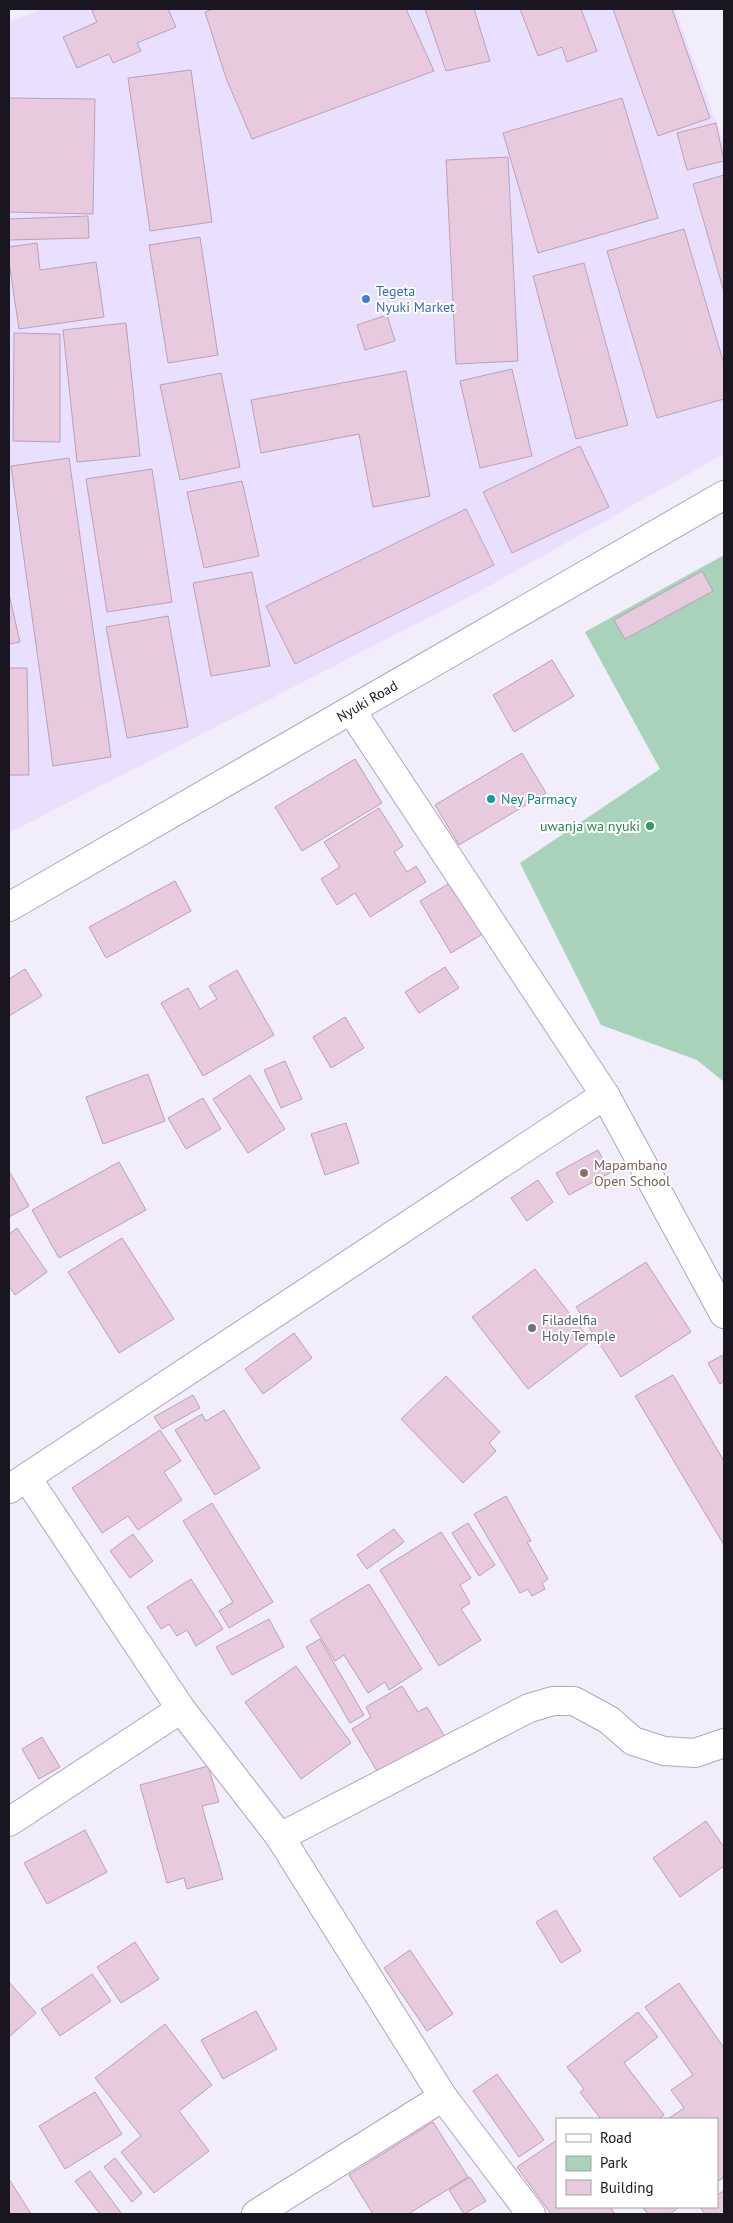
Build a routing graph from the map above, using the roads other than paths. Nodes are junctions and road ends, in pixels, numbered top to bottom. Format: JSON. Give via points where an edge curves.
{"nodes":[{"id":1,"x":724,"y":495,"type":"edge"},
{"id":2,"x":351,"y":710,"type":"junction"},
{"id":3,"x":9,"y":906,"type":"edge"},
{"id":4,"x":605,"y":1096,"type":"junction"},
{"id":5,"x":724,"y":1314,"type":"edge"},
{"id":6,"x":18,"y":1484,"type":"edge"},
{"id":7,"x":181,"y":1709,"type":"junction"},
{"id":8,"x":724,"y":1743,"type":"edge"},
{"id":9,"x":9,"y":1822,"type":"edge"},
{"id":10,"x":280,"y":1837,"type":"junction"},
{"id":11,"x":443,"y":2097,"type":"junction"},
{"id":12,"x":256,"y":2214,"type":"edge"},
{"id":13,"x":531,"y":2214,"type":"edge"}],
"edges":[{"from":1,"to":2,"type":"street","name":"Nyuki Road"},
{"from":2,"to":3,"type":"street","name":"Nyuki Road"},
{"from":2,"to":4,"type":"street"},
{"from":4,"to":5,"type":"street"},
{"from":4,"to":6,"type":"street"},
{"from":6,"to":7,"type":"street"},
{"from":7,"to":9,"type":"street"},
{"from":7,"to":10,"type":"street"},
{"from":8,"to":10,"type":"street","via":[[695,1753],[664,1751],[633,1741],[609,1720],[574,1701],[553,1701],[529,1708]]},
{"from":10,"to":11,"type":"street"},
{"from":11,"to":12,"type":"street"},
{"from":11,"to":13,"type":"street"}]}
